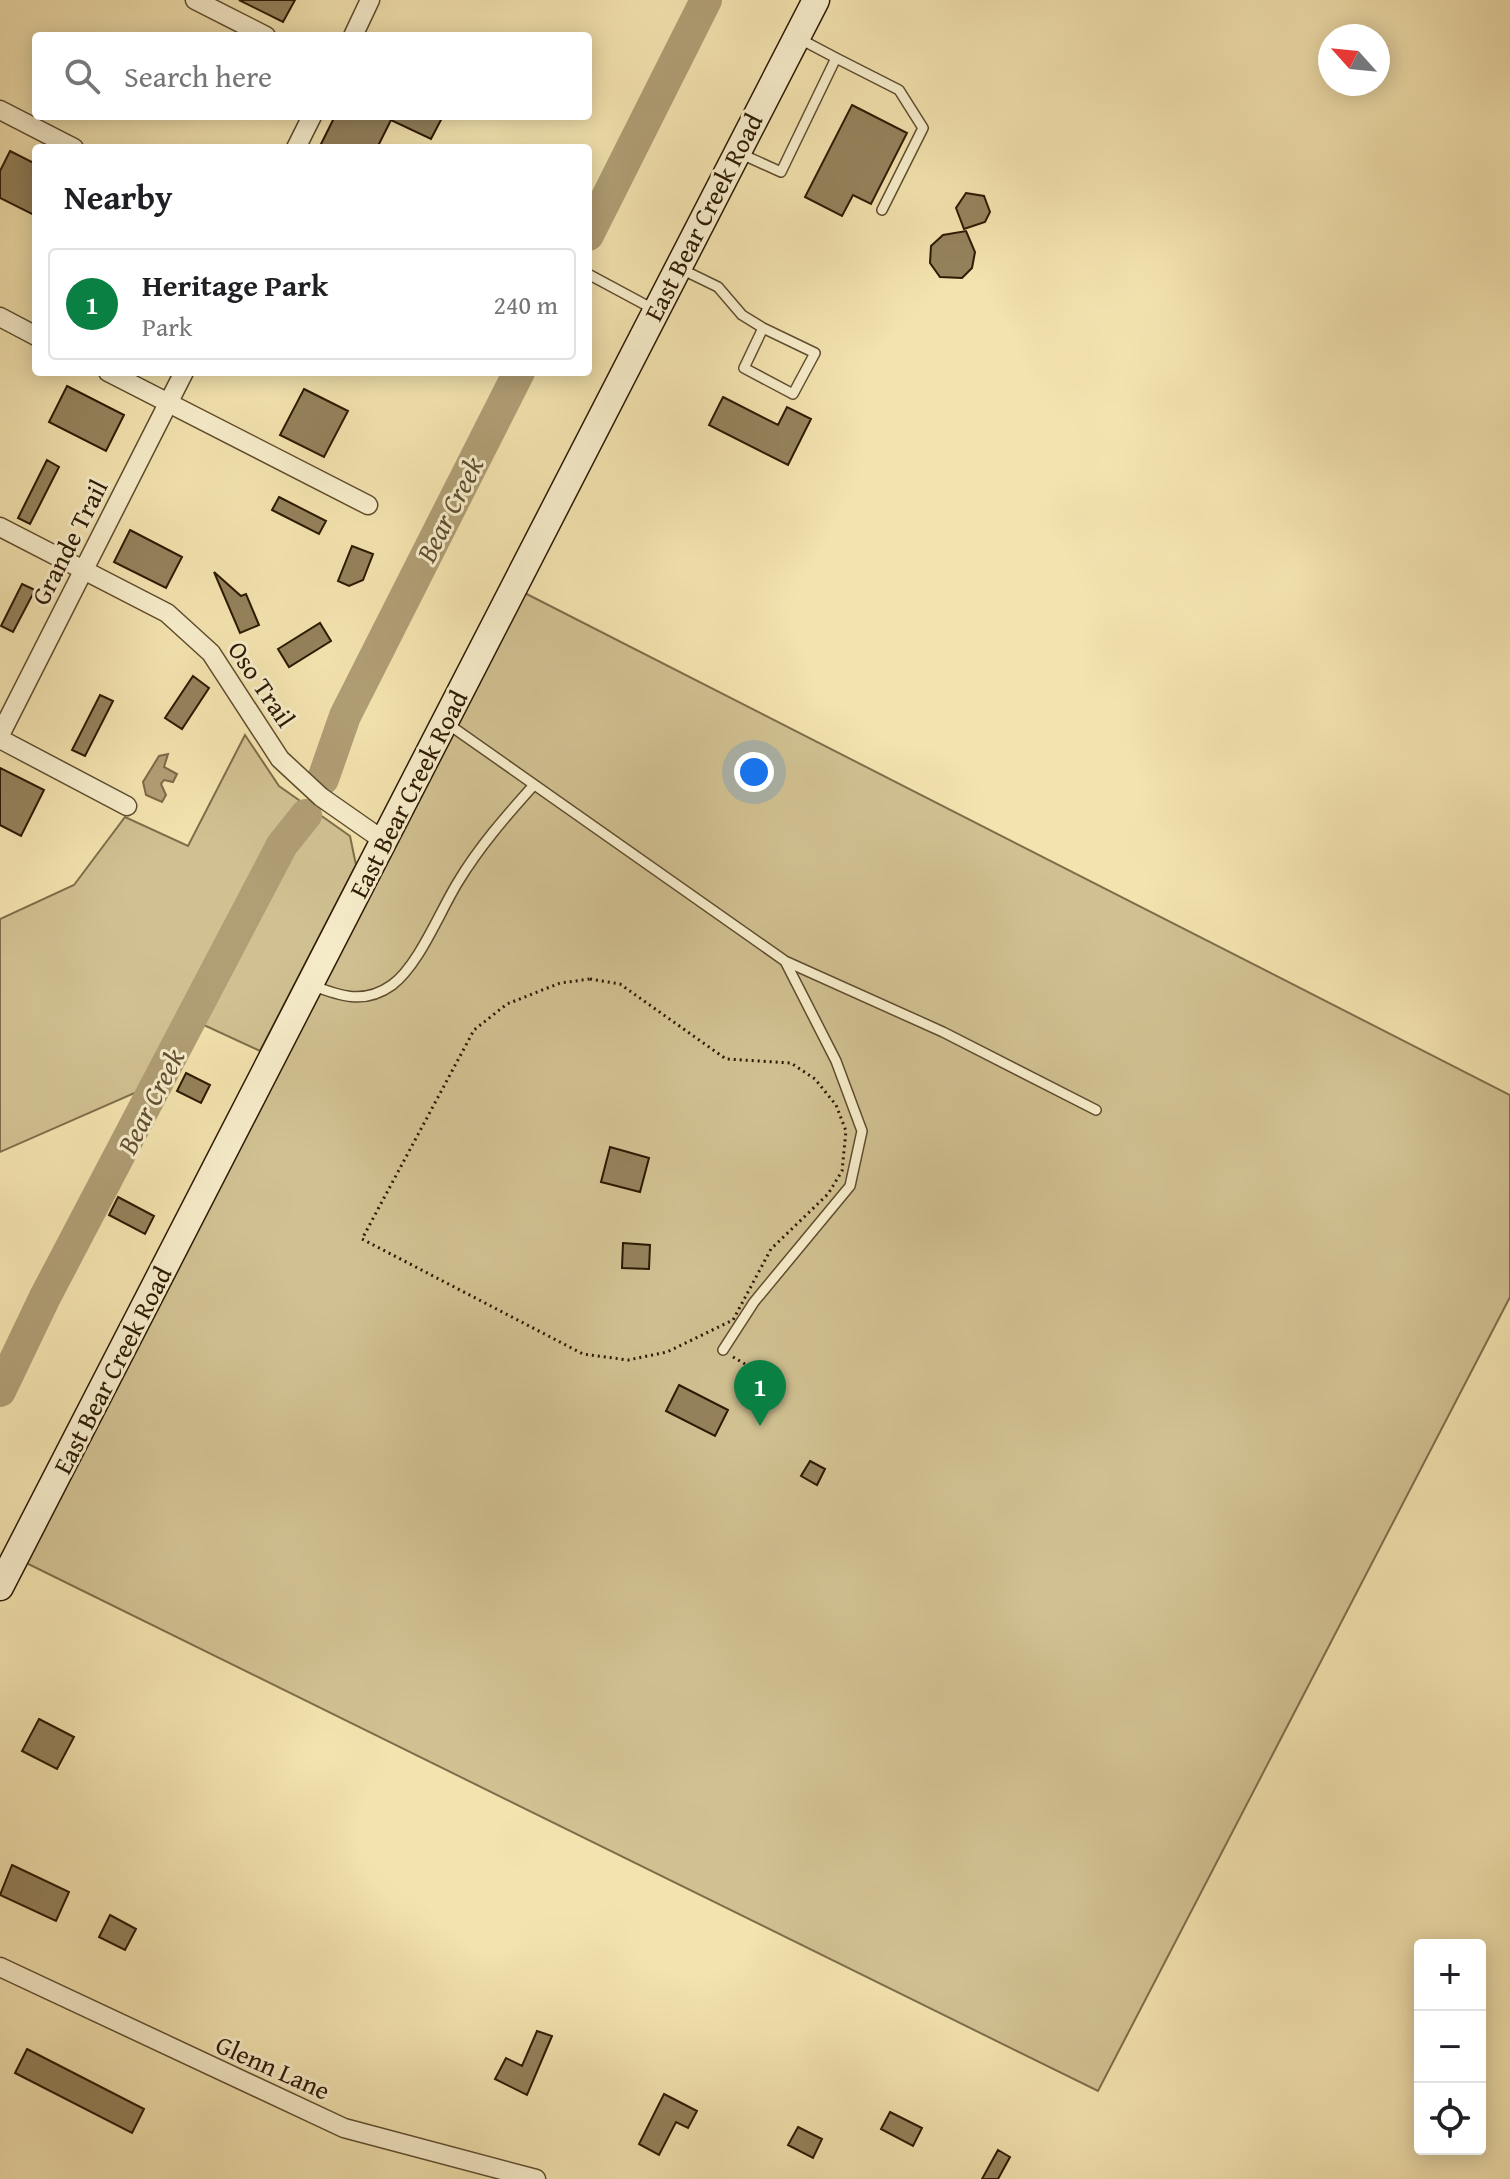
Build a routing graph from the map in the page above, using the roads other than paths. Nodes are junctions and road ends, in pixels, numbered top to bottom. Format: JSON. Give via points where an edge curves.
{"nodes":[{"id":1,"x":195,"y":0,"type":"edge"},
{"id":2,"x":370,"y":0,"type":"edge"},
{"id":3,"x":816,"y":0,"type":"edge"},
{"id":4,"x":258,"y":32,"type":"edge"},
{"id":5,"x":355,"y":32,"type":"edge"},
{"id":6,"x":797,"y":38,"type":"junction"},
{"id":7,"x":836,"y":58,"type":"junction"},
{"id":8,"x":0,"y":110,"type":"edge"},
{"id":9,"x":310,"y":120,"type":"edge"},
{"id":10,"x":66,"y":144,"type":"edge"},
{"id":11,"x":298,"y":144,"type":"edge"},
{"id":12,"x":736,"y":152,"type":"junction"},
{"id":13,"x":882,"y":210,"type":"dead end"},
{"id":14,"x":677,"y":267,"type":"junction"},
{"id":15,"x":592,"y":276,"type":"edge"},
{"id":16,"x":655,"y":310,"type":"junction"},
{"id":17,"x":0,"y":317,"type":"edge"},
{"id":18,"x":763,"y":328,"type":"junction"},
{"id":19,"x":32,"y":334,"type":"edge"},
{"id":20,"x":116,"y":376,"type":"edge"},
{"id":21,"x":182,"y":376,"type":"edge"},
{"id":22,"x":169,"y":403,"type":"junction"},
{"id":23,"x":368,"y":505,"type":"dead end"},
{"id":24,"x":0,"y":527,"type":"edge"},
{"id":25,"x":84,"y":570,"type":"junction"},
{"id":26,"x":445,"y":722,"type":"junction"},
{"id":27,"x":0,"y":737,"type":"edge"},
{"id":28,"x":533,"y":786,"type":"junction"},
{"id":29,"x":127,"y":806,"type":"dead end"},
{"id":30,"x":384,"y":841,"type":"junction"},
{"id":31,"x":785,"y":961,"type":"junction"},
{"id":32,"x":311,"y":985,"type":"junction"},
{"id":33,"x":1096,"y":1110,"type":"dead end"},
{"id":34,"x":723,"y":1350,"type":"dead end"},
{"id":35,"x":0,"y":1587,"type":"edge"},
{"id":36,"x":0,"y":1967,"type":"edge"},
{"id":37,"x":536,"y":2179,"type":"edge"}],
"edges":[{"from":1,"to":4,"type":"street"},
{"from":2,"to":5,"type":"street"},
{"from":3,"to":6,"type":"main road","name":"East Bear Creek Road"},
{"from":6,"to":7,"type":"lane"},
{"from":6,"to":12,"type":"main road","name":"East Bear Creek Road"},
{"from":7,"to":12,"type":"lane","via":[[781,172]]},
{"from":7,"to":13,"type":"lane","via":[[899,90],[923,128]]},
{"from":8,"to":10,"type":"street"},
{"from":9,"to":11,"type":"street"},
{"from":12,"to":14,"type":"main road","name":"East Bear Creek Road"},
{"from":14,"to":16,"type":"main road","name":"East Bear Creek Road"},
{"from":14,"to":18,"type":"lane","via":[[718,287],[742,315]]},
{"from":15,"to":16,"type":"lane"},
{"from":16,"to":26,"type":"main road","name":"East Bear Creek Road"},
{"from":17,"to":19,"type":"street"},
{"from":18,"to":18,"type":"lane","via":[[744,368],[793,394],[815,353]]},
{"from":20,"to":22,"type":"street"},
{"from":21,"to":22,"type":"street","name":"Grande Trail"},
{"from":22,"to":23,"type":"street"},
{"from":22,"to":25,"type":"street","name":"Grande Trail"},
{"from":24,"to":25,"type":"street","name":"Oso Trail"},
{"from":25,"to":27,"type":"street","name":"Grande Trail"},
{"from":25,"to":30,"type":"street","name":"Oso Trail","via":[[167,613],[211,653],[280,759],[321,797]]},
{"from":26,"to":28,"type":"lane"},
{"from":26,"to":30,"type":"main road","name":"East Bear Creek Road"},
{"from":27,"to":29,"type":"street"},
{"from":28,"to":31,"type":"lane"},
{"from":28,"to":32,"type":"lane","via":[[474,857],[403,975],[360,998],[346,999]]},
{"from":30,"to":32,"type":"main road","name":"East Bear Creek Road"},
{"from":31,"to":33,"type":"lane","via":[[943,1032]]},
{"from":31,"to":34,"type":"lane","via":[[836,1061],[862,1131],[850,1186],[754,1302]]},
{"from":32,"to":35,"type":"main road","name":"East Bear Creek Road"},
{"from":36,"to":37,"type":"street","name":"Glenn Lane","via":[[344,2128]]}]}
